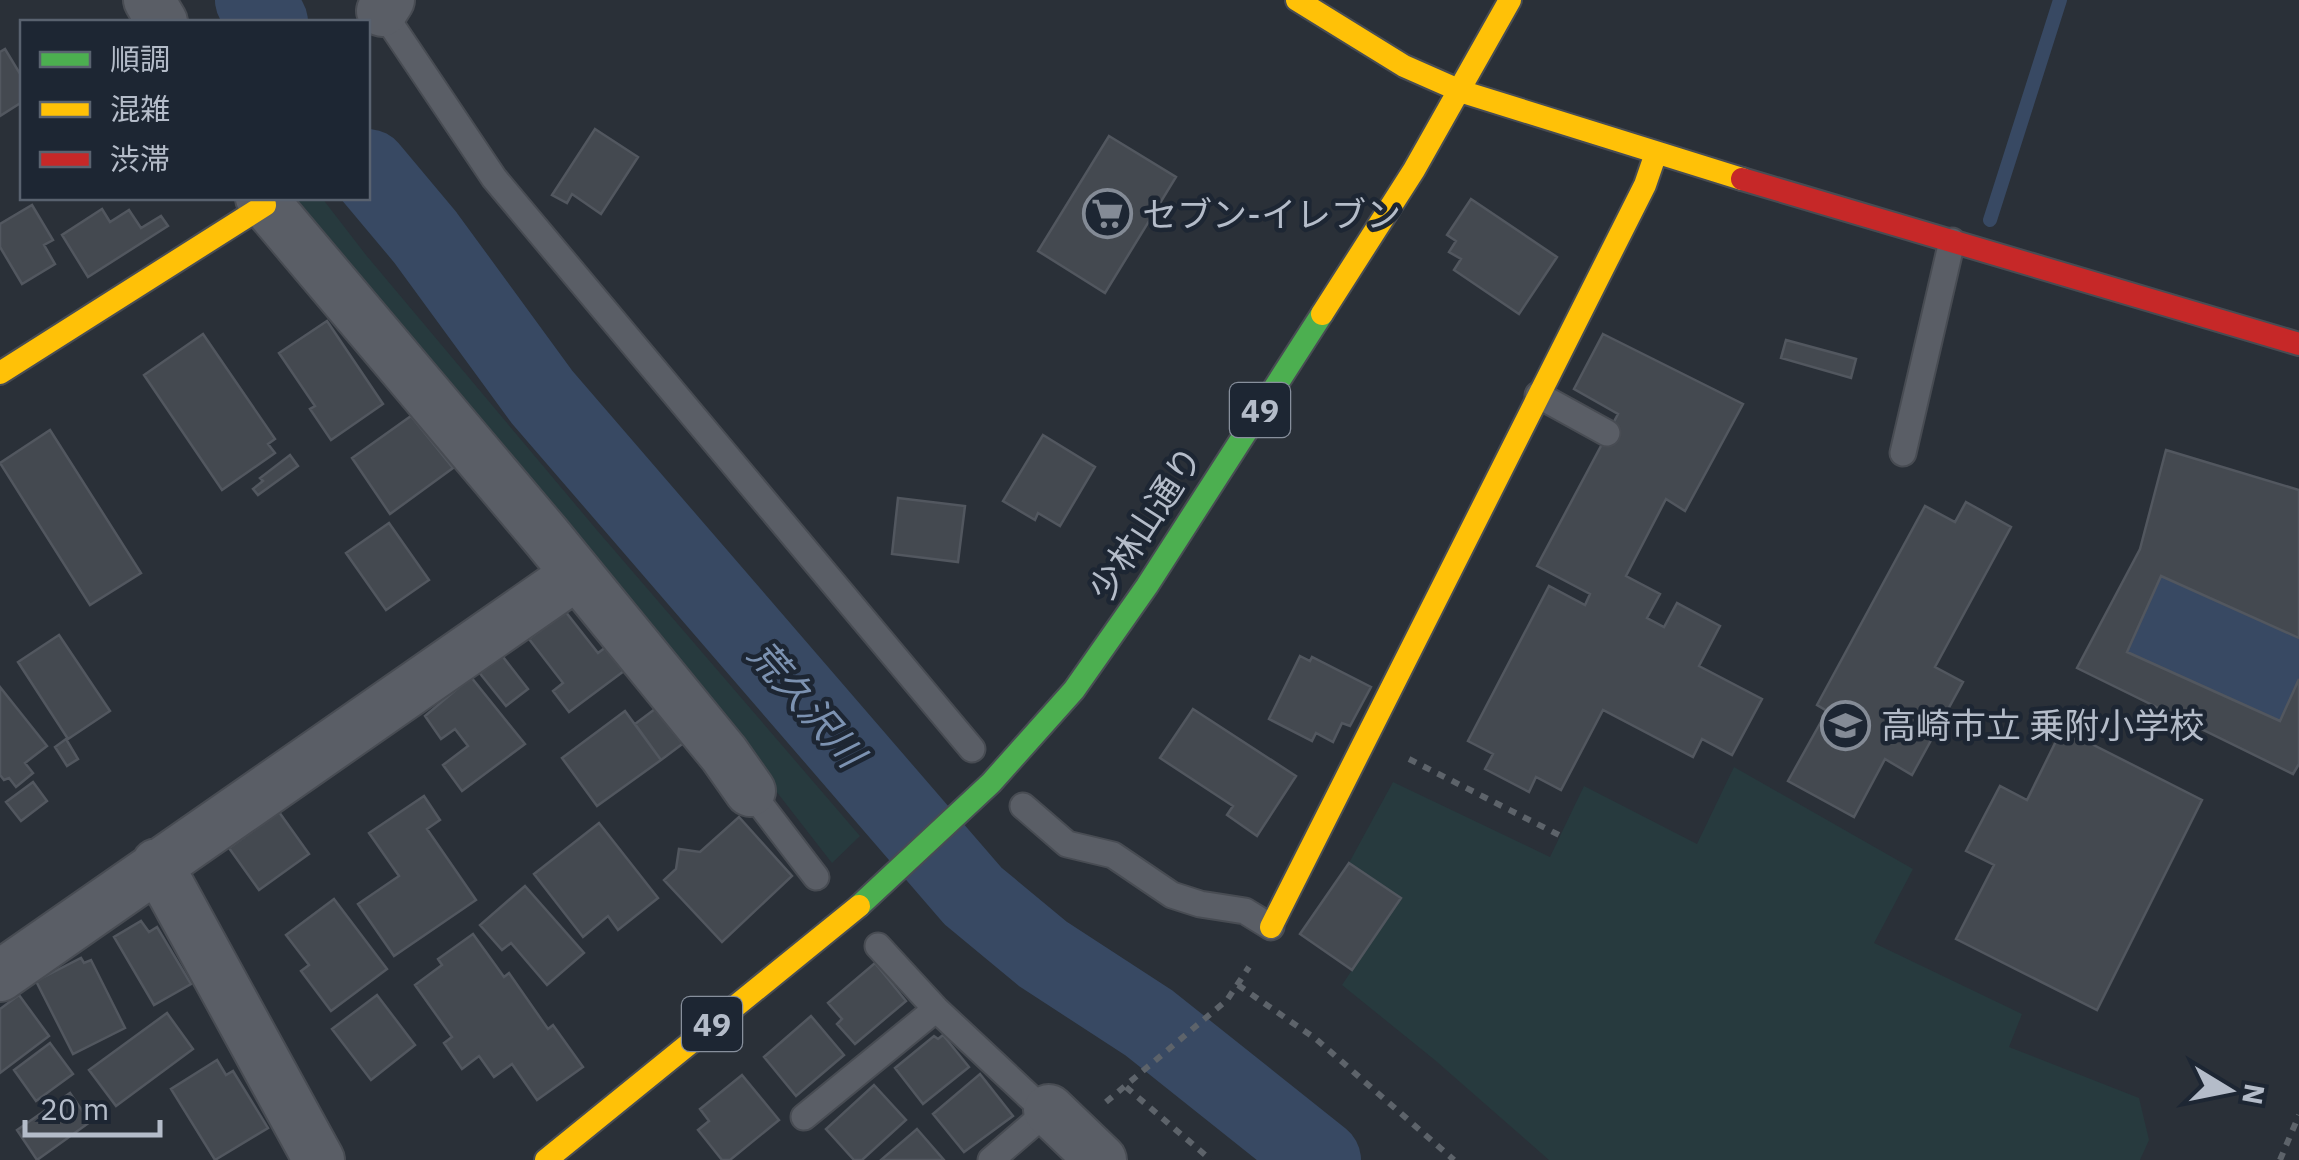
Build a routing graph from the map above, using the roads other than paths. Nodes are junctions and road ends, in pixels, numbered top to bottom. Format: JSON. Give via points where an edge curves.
{"nodes":[{"id":1,"x":1297,"y":0,"type":"edge"},
{"id":2,"x":1510,"y":0,"type":"edge"},
{"id":3,"x":386,"y":6,"type":"edge"},
{"id":4,"x":1462,"y":92,"type":"junction"},
{"id":5,"x":1656,"y":154,"type":"junction"},
{"id":6,"x":263,"y":201,"type":"edge"},
{"id":7,"x":1952,"y":240,"type":"junction"},
{"id":8,"x":2299,"y":344,"type":"edge"},
{"id":9,"x":0,"y":373,"type":"edge"},
{"id":10,"x":1538,"y":394,"type":"junction"},
{"id":11,"x":1608,"y":432,"type":"dead end"},
{"id":12,"x":1903,"y":454,"type":"dead end"},
{"id":13,"x":577,"y":574,"type":"junction"},
{"id":14,"x":972,"y":749,"type":"dead end"},
{"id":15,"x":750,"y":791,"type":"joint"},
{"id":16,"x":1024,"y":806,"type":"dead end"},
{"id":17,"x":157,"y":864,"type":"junction"},
{"id":18,"x":816,"y":877,"type":"dead end"},
{"id":19,"x":1271,"y":927,"type":"joint"},
{"id":20,"x":878,"y":946,"type":"dead end"},
{"id":21,"x":0,"y":976,"type":"edge"},
{"id":22,"x":936,"y":1009,"type":"junction"},
{"id":23,"x":1048,"y":1110,"type":"junction"},
{"id":24,"x":804,"y":1118,"type":"dead end"},
{"id":25,"x":318,"y":1160,"type":"edge"},
{"id":26,"x":546,"y":1160,"type":"edge"},
{"id":27,"x":990,"y":1160,"type":"edge"},
{"id":28,"x":1100,"y":1160,"type":"edge"}],
"edges":[{"from":1,"to":4,"type":"street","via":[[1404,66]]},
{"from":2,"to":4,"type":"street","name":"少林山通り","number":"49"},
{"from":3,"to":14,"type":"lane","via":[[494,178]]},
{"from":4,"to":5,"type":"street"},
{"from":4,"to":26,"type":"street","name":"少林山通り","number":"49","via":[[1124,619],[1048,721],[878,888]]},
{"from":5,"to":7,"type":"street"},
{"from":5,"to":10,"type":"street"},
{"from":6,"to":9,"type":"street"},
{"from":6,"to":13,"type":"street"},
{"from":7,"to":8,"type":"street"},
{"from":7,"to":12,"type":"lane"},
{"from":10,"to":11,"type":"lane"},
{"from":10,"to":19,"type":"street"},
{"from":13,"to":15,"type":"street"},
{"from":13,"to":17,"type":"street"},
{"from":15,"to":18,"type":"lane"},
{"from":16,"to":19,"type":"lane","via":[[1066,844],[1113,855],[1172,894],[1245,911]]},
{"from":17,"to":21,"type":"street"},
{"from":17,"to":25,"type":"street"},
{"from":20,"to":22,"type":"lane"},
{"from":22,"to":23,"type":"lane"},
{"from":22,"to":24,"type":"lane"},
{"from":23,"to":27,"type":"lane"},
{"from":23,"to":28,"type":"street"}]}
